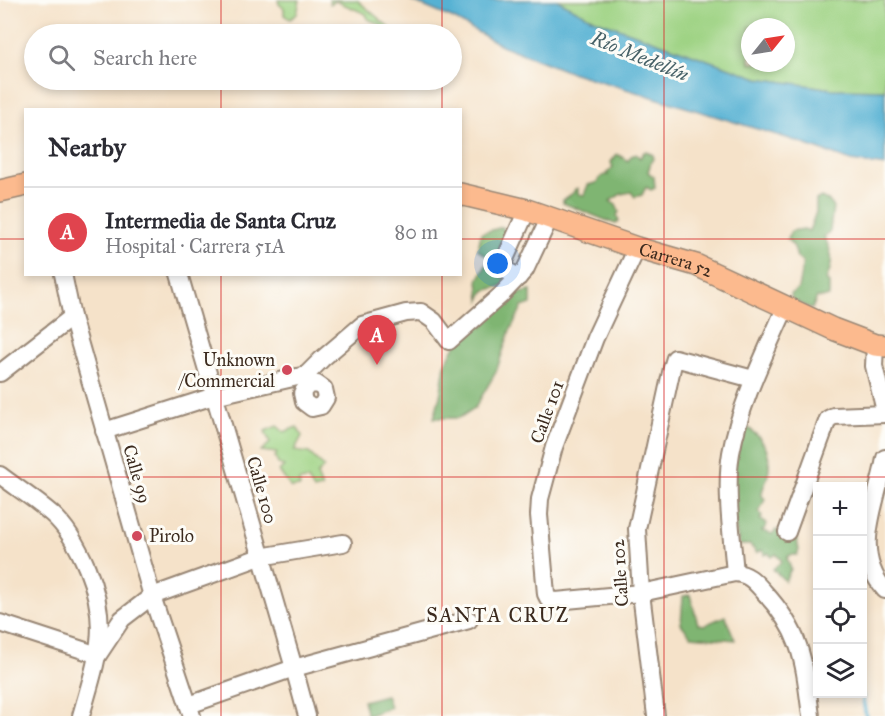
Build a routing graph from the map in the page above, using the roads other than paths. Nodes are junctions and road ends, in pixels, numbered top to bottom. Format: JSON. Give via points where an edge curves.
{"nodes":[{"id":1,"x":24,"y":185,"type":"edge"},
{"id":2,"x":0,"y":191,"type":"edge"},
{"id":3,"x":462,"y":194,"type":"edge"},
{"id":4,"x":527,"y":210,"type":"junction"},
{"id":5,"x":550,"y":217,"type":"junction"},
{"id":6,"x":637,"y":248,"type":"junction"},
{"id":7,"x":63,"y":276,"type":"edge"},
{"id":8,"x":180,"y":276,"type":"edge"},
{"id":9,"x":519,"y":277,"type":"junction"},
{"id":10,"x":786,"y":306,"type":"junction"},
{"id":11,"x":72,"y":317,"type":"junction"},
{"id":12,"x":880,"y":353,"type":"edge"},
{"id":13,"x":0,"y":373,"type":"edge"},
{"id":14,"x":753,"y":379,"type":"junction"},
{"id":15,"x":214,"y":396,"type":"junction"},
{"id":16,"x":885,"y":413,"type":"edge"},
{"id":17,"x":104,"y":431,"type":"junction"},
{"id":18,"x":885,"y":458,"type":"edge"},
{"id":19,"x":0,"y":476,"type":"edge"},
{"id":20,"x":787,"y":532,"type":"dead end"},
{"id":21,"x":343,"y":543,"type":"dead end"},
{"id":22,"x":260,"y":557,"type":"junction"},
{"id":23,"x":735,"y":573,"type":"junction"},
{"id":24,"x":885,"y":590,"type":"edge"},
{"id":25,"x":641,"y":593,"type":"junction"},
{"id":26,"x":152,"y":596,"type":"junction"},
{"id":27,"x":469,"y":620,"type":"dead end"},
{"id":28,"x":0,"y":623,"type":"edge"},
{"id":29,"x":98,"y":655,"type":"junction"},
{"id":30,"x":294,"y":668,"type":"junction"},
{"id":31,"x":191,"y":711,"type":"edge"},
{"id":32,"x":81,"y":716,"type":"edge"},
{"id":33,"x":307,"y":716,"type":"edge"},
{"id":34,"x":656,"y":716,"type":"edge"},
{"id":35,"x":811,"y":716,"type":"edge"}],
"edges":[{"from":1,"to":2,"type":"main road"},
{"from":3,"to":4,"type":"main road","name":"Carrera 52"},
{"from":4,"to":5,"type":"main road","name":"Carrera 52"},
{"from":4,"to":9,"type":"street","via":[[501,268]]},
{"from":5,"to":6,"type":"main road","name":"Carrera 52"},
{"from":5,"to":9,"type":"street"},
{"from":6,"to":10,"type":"main road","name":"Carrera 52","via":[[696,265]]},
{"from":6,"to":25,"type":"street","name":"Calle 101","via":[[595,338],[554,447],[539,515],[549,600]]},
{"from":7,"to":11,"type":"street","name":"Calle 99"},
{"from":8,"to":15,"type":"street","name":"Calle 100"},
{"from":9,"to":15,"type":"street","via":[[449,341],[434,321],[421,312],[406,313],[362,325],[322,359],[307,380]]},
{"from":10,"to":12,"type":"main road","name":"Carrera 52"},
{"from":10,"to":14,"type":"street"},
{"from":11,"to":13,"type":"street"},
{"from":11,"to":17,"type":"street","name":"Calle 99"},
{"from":12,"to":16,"type":"street"},
{"from":14,"to":23,"type":"street","via":[[731,453]]},
{"from":14,"to":25,"type":"street","name":"Calle 102","via":[[675,358],[637,528]]},
{"from":15,"to":17,"type":"street"},
{"from":15,"to":22,"type":"street","name":"Calle 100"},
{"from":16,"to":20,"type":"street","via":[[834,416],[828,420]]},
{"from":17,"to":26,"type":"street","name":"Calle 99"},
{"from":18,"to":24,"type":"street","via":[[867,546],[872,568]]},
{"from":19,"to":29,"type":"street","via":[[52,514],[82,556],[96,592],[101,625]]},
{"from":21,"to":22,"type":"street"},
{"from":22,"to":26,"type":"street"},
{"from":22,"to":30,"type":"street","name":"Calle 100"},
{"from":23,"to":25,"type":"street"},
{"from":23,"to":35,"type":"street","via":[[753,579],[794,631],[804,662]]},
{"from":25,"to":34,"type":"street","name":"Calle 102"},
{"from":26,"to":29,"type":"street","via":[[122,620]]},
{"from":26,"to":31,"type":"street","name":"Calle 99"},
{"from":27,"to":30,"type":"street"},
{"from":28,"to":29,"type":"street"},
{"from":29,"to":32,"type":"street"},
{"from":30,"to":31,"type":"street"},
{"from":30,"to":33,"type":"street","name":"Calle 100"}]}
